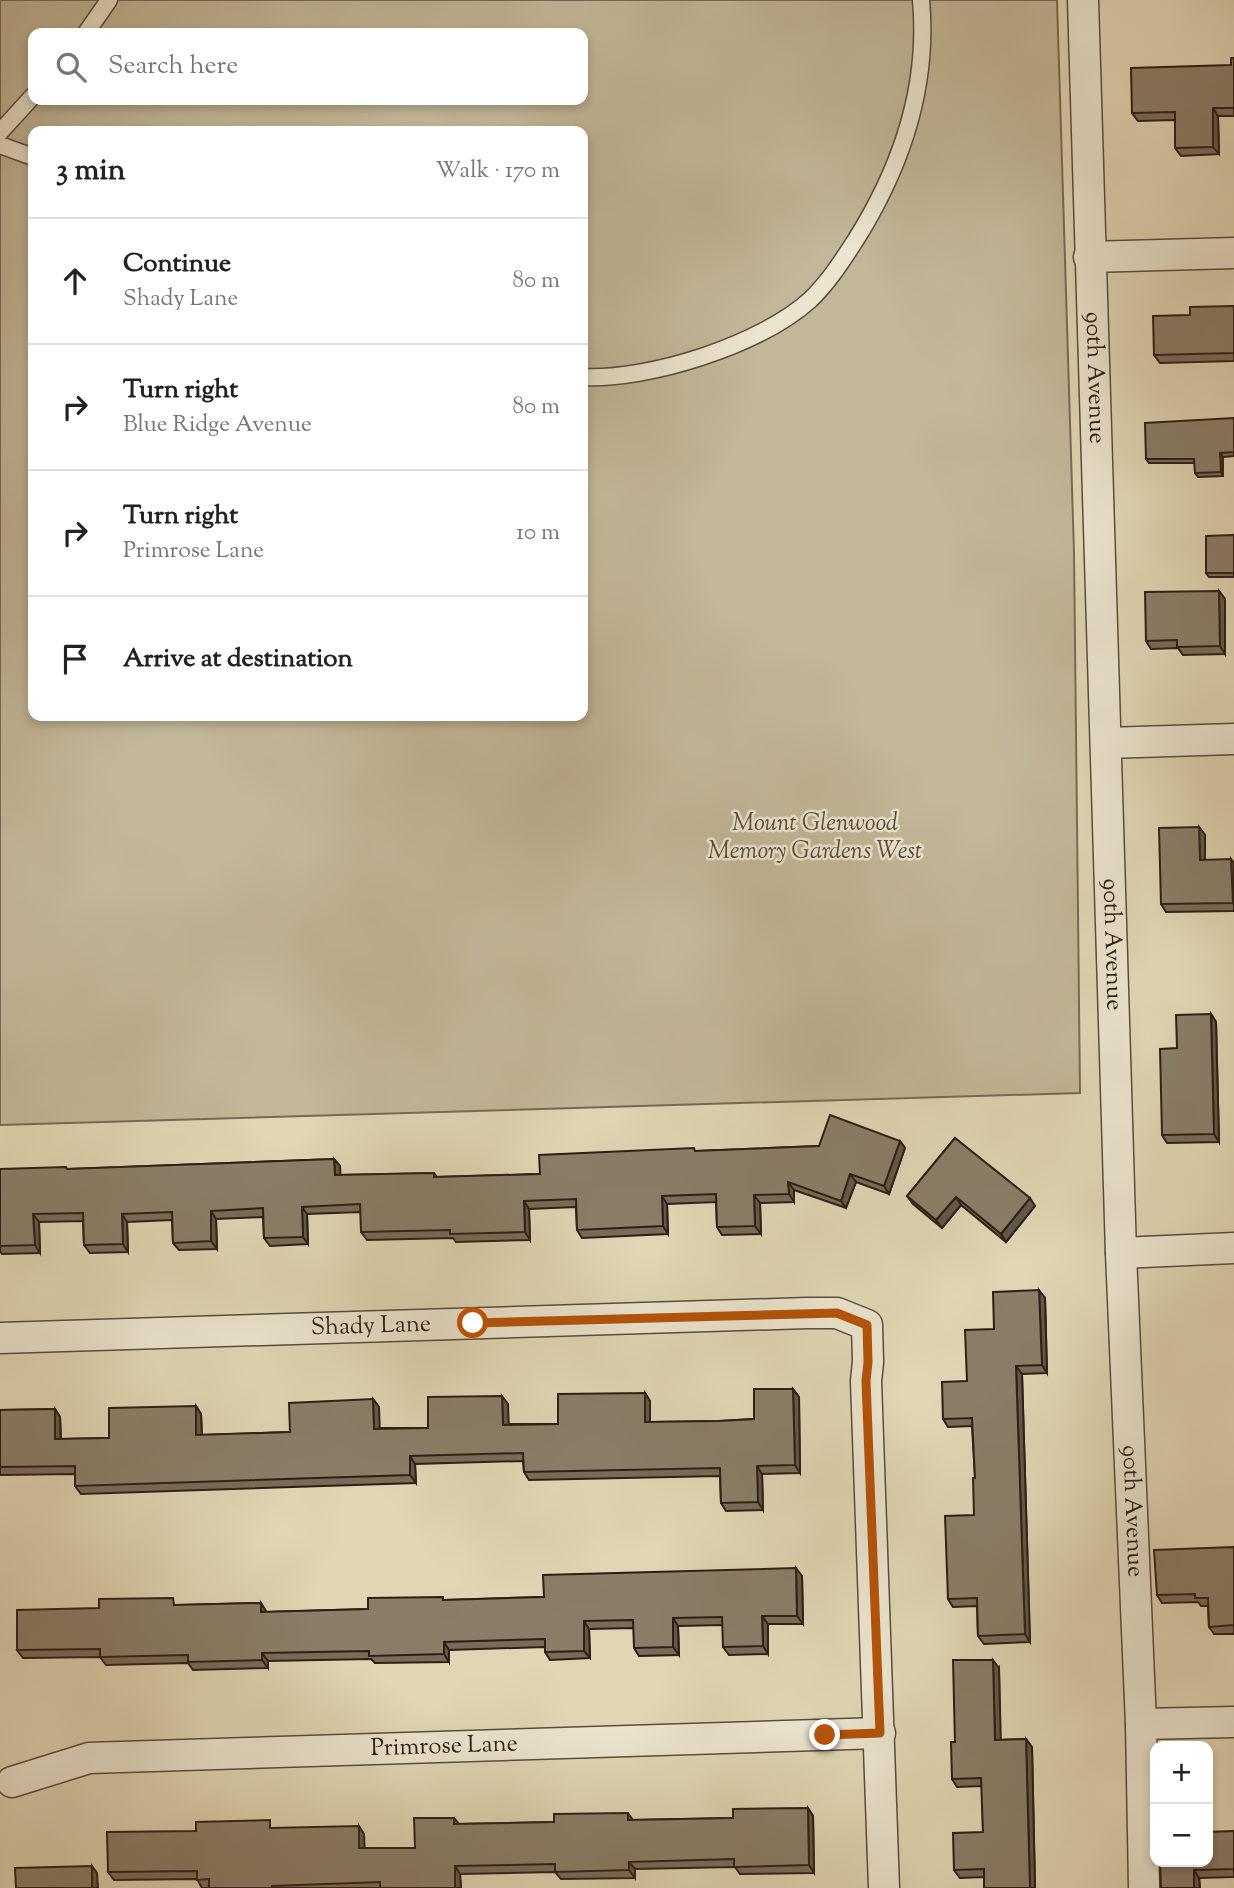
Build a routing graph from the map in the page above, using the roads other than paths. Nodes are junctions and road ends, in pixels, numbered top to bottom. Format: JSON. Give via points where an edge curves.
{"nodes":[{"id":1,"x":109,"y":0,"type":"edge"},
{"id":2,"x":921,"y":0,"type":"edge"},
{"id":3,"x":1083,"y":0,"type":"edge"},
{"id":4,"x":89,"y":28,"type":"edge"},
{"id":5,"x":28,"y":101,"type":"edge"},
{"id":6,"x":0,"y":132,"type":"edge"},
{"id":7,"x":0,"y":145,"type":"edge"},
{"id":8,"x":28,"y":155,"type":"edge"},
{"id":9,"x":1234,"y":253,"type":"edge"},
{"id":10,"x":1089,"y":257,"type":"junction"},
{"id":11,"x":588,"y":377,"type":"edge"},
{"id":12,"x":1234,"y":739,"type":"edge"},
{"id":13,"x":1107,"y":743,"type":"junction"},
{"id":14,"x":1234,"y":1248,"type":"edge"},
{"id":15,"x":1121,"y":1253,"type":"junction"},
{"id":16,"x":0,"y":1338,"type":"edge"},
{"id":17,"x":1234,"y":1721,"type":"edge"},
{"id":18,"x":1141,"y":1724,"type":"junction"},
{"id":19,"x":880,"y":1733,"type":"junction"},
{"id":20,"x":12,"y":1782,"type":"dead end"},
{"id":21,"x":884,"y":1888,"type":"edge"},
{"id":22,"x":1144,"y":1888,"type":"edge"}],
"edges":[{"from":1,"to":4,"type":"lane"},
{"from":2,"to":11,"type":"lane","via":[[920,75],[895,168],[837,269],[811,300],[745,341],[680,363]]},
{"from":3,"to":10,"type":"street","name":"90th Avenue"},
{"from":5,"to":6,"type":"lane"},
{"from":7,"to":8,"type":"lane"},
{"from":9,"to":10,"type":"street"},
{"from":10,"to":13,"type":"street","name":"90th Avenue"},
{"from":12,"to":13,"type":"street"},
{"from":13,"to":15,"type":"street","name":"90th Avenue"},
{"from":14,"to":15,"type":"street"},
{"from":15,"to":18,"type":"street","name":"90th Avenue"},
{"from":16,"to":19,"type":"street","name":"Shady Lane","via":[[807,1313],[837,1313],[867,1325]]},
{"from":17,"to":18,"type":"street"},
{"from":18,"to":22,"type":"street","name":"90th Avenue"},
{"from":19,"to":20,"type":"street","name":"Primrose Lane","via":[[89,1758]]},
{"from":19,"to":21,"type":"street"}]}
